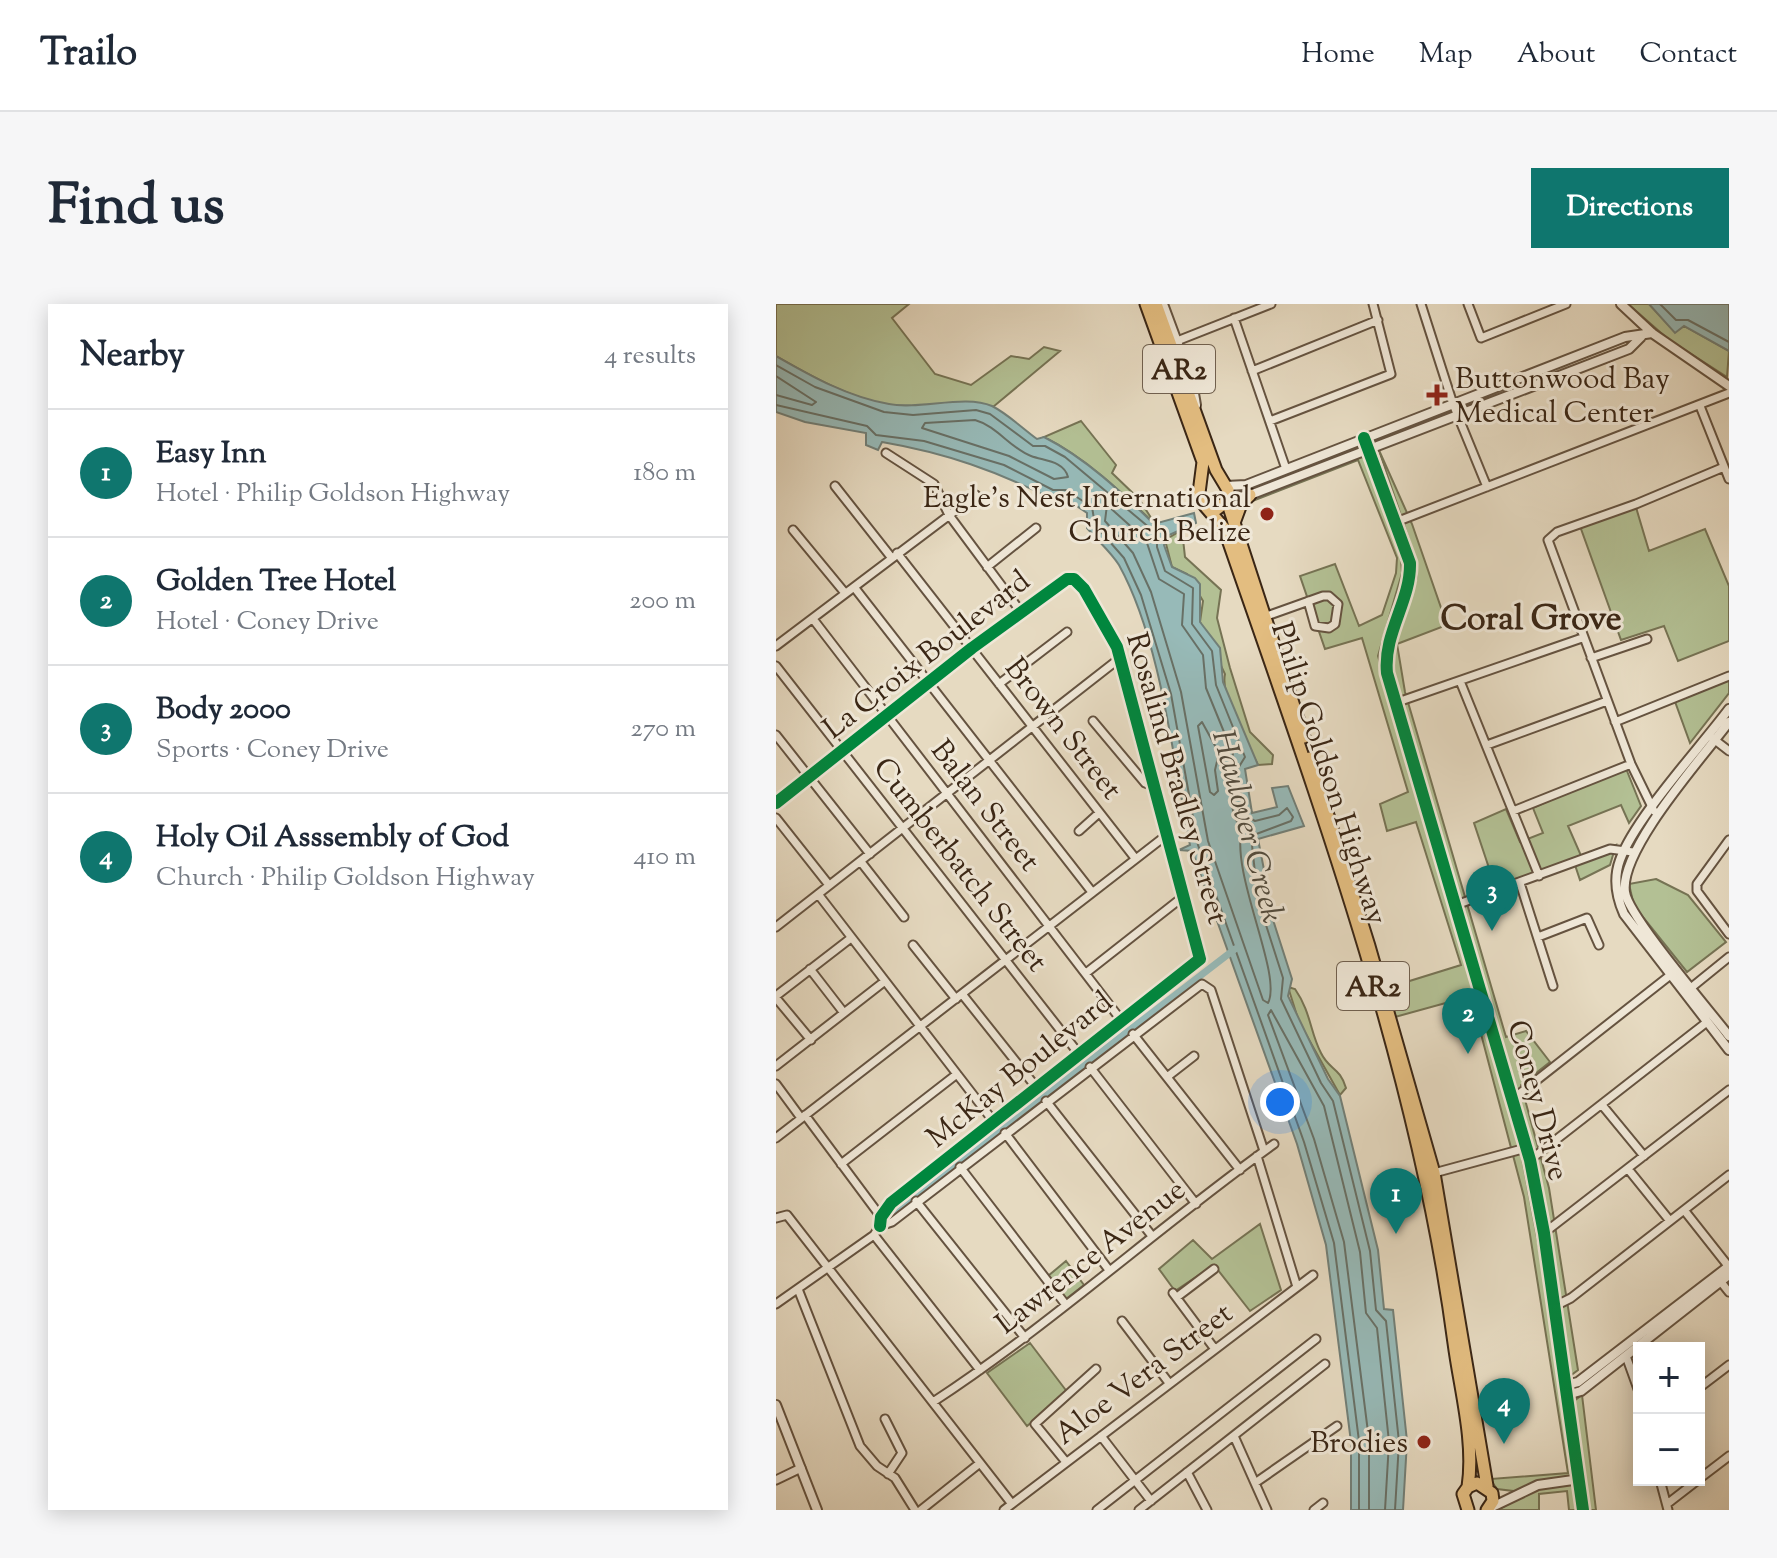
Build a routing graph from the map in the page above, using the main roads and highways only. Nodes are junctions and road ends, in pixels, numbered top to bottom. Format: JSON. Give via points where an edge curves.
{"nodes":[{"id":1,"x":1146,"y":304,"type":"edge"},
{"id":2,"x":1156,"y":304,"type":"edge"},
{"id":3,"x":1201,"y":489,"type":"junction"},
{"id":4,"x":1226,"y":492,"type":"junction"},
{"id":5,"x":1250,"y":495,"type":"road end"},
{"id":6,"x":1205,"y":506,"type":"junction"},
{"id":7,"x":1234,"y":524,"type":"junction"},
{"id":8,"x":1468,"y":1487,"type":"junction"},
{"id":9,"x":1489,"y":1490,"type":"junction"},
{"id":10,"x":1466,"y":1509,"type":"edge"},
{"id":11,"x":1488,"y":1509,"type":"edge"}],
"edges":[{"from":1,"to":3,"type":"main road","number":"AR2","via":[[1203,462]]},
{"from":2,"to":4,"type":"main road","name":"Philip Goldson Highway","number":"AR2"},
{"from":3,"to":4,"type":"main road","via":[[1210,480]]},
{"from":3,"to":6,"type":"main road"},
{"from":4,"to":6,"type":"main road","via":[[1217,509]]},
{"from":4,"to":7,"type":"main road","name":"Philip Goldson Highway","number":"AR2"},
{"from":5,"to":7,"type":"main road"},
{"from":6,"to":8,"type":"main road","name":"Philip Goldson Highway","number":"AR2","via":[[1224,528],[1294,730],[1426,1178],[1453,1337],[1469,1456]]},
{"from":7,"to":9,"type":"main road","name":"Philip Goldson Highway","number":"AR2","via":[[1363,924],[1434,1173]]},
{"from":8,"to":9,"type":"main road","via":[[1477,1483]]},
{"from":8,"to":10,"type":"main road","name":"Philip Goldson Highway","via":[[1462,1499]]},
{"from":9,"to":11,"type":"main road"}]}
